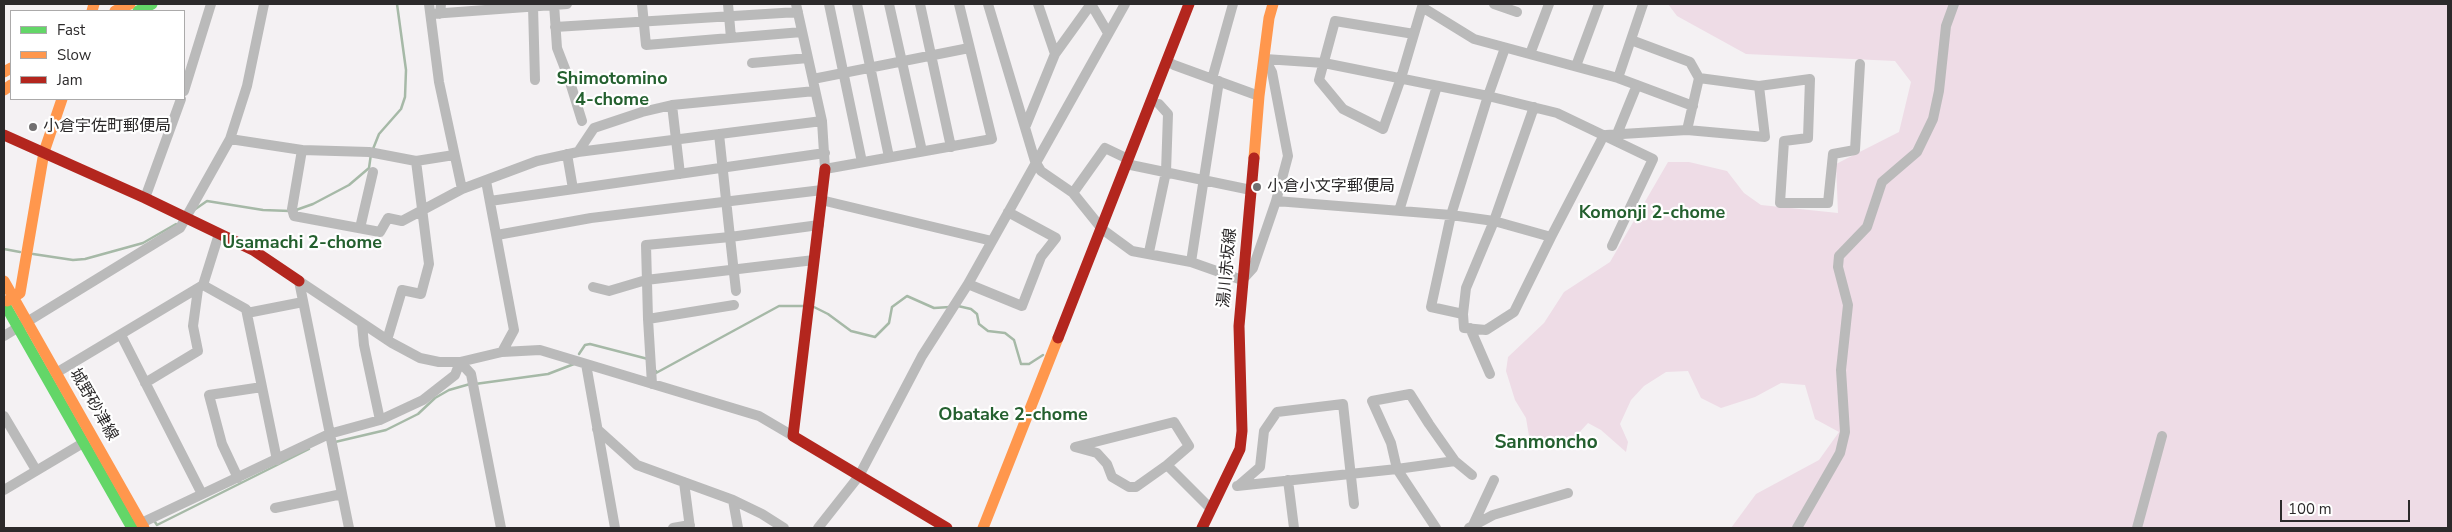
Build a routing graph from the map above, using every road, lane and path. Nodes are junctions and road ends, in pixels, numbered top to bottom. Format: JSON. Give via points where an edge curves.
{"nodes":[{"id":1,"x":130,"y":4,"type":"edge"},
{"id":2,"x":152,"y":4,"type":"edge"},
{"id":3,"x":211,"y":4,"type":"edge"},
{"id":4,"x":264,"y":4,"type":"edge"},
{"id":5,"x":429,"y":4,"type":"edge"},
{"id":6,"x":554,"y":4,"type":"edge"},
{"id":7,"x":566,"y":4,"type":"edge"},
{"id":8,"x":642,"y":4,"type":"edge"},
{"id":9,"x":728,"y":4,"type":"edge"},
{"id":10,"x":829,"y":4,"type":"edge"},
{"id":11,"x":857,"y":4,"type":"edge"},
{"id":12,"x":889,"y":4,"type":"edge"},
{"id":13,"x":920,"y":4,"type":"edge"},
{"id":14,"x":959,"y":4,"type":"edge"},
{"id":15,"x":988,"y":4,"type":"edge"},
{"id":16,"x":1038,"y":4,"type":"edge"},
{"id":17,"x":1091,"y":4,"type":"edge"},
{"id":18,"x":1125,"y":4,"type":"edge"},
{"id":19,"x":1189,"y":4,"type":"edge"},
{"id":20,"x":1197,"y":4,"type":"edge"},
{"id":21,"x":1232,"y":4,"type":"edge"},
{"id":22,"x":1273,"y":4,"type":"edge"},
{"id":23,"x":1494,"y":4,"type":"edge"},
{"id":24,"x":1549,"y":4,"type":"edge"},
{"id":25,"x":1599,"y":4,"type":"edge"},
{"id":26,"x":1643,"y":4,"type":"edge"},
{"id":27,"x":1954,"y":4,"type":"edge"},
{"id":28,"x":533,"y":6,"type":"junction"},
{"id":29,"x":797,"y":8,"type":"edge"},
{"id":30,"x":117,"y":10,"type":"edge"},
{"id":31,"x":140,"y":10,"type":"edge"},
{"id":32,"x":438,"y":11,"type":"edge"},
{"id":33,"x":1517,"y":12,"type":"dead end"},
{"id":34,"x":729,"y":16,"type":"junction"},
{"id":35,"x":644,"y":21,"type":"junction"},
{"id":36,"x":555,"y":26,"type":"junction"},
{"id":37,"x":802,"y":32,"type":"junction"},
{"id":38,"x":1108,"y":33,"type":"junction"},
{"id":39,"x":1414,"y":34,"type":"junction"},
{"id":40,"x":731,"y":38,"type":"junction"},
{"id":41,"x":1630,"y":40,"type":"junction"},
{"id":42,"x":969,"y":48,"type":"junction"},
{"id":43,"x":1506,"y":48,"type":"junction"},
{"id":44,"x":1055,"y":54,"type":"junction"},
{"id":45,"x":1530,"y":54,"type":"junction"},
{"id":46,"x":932,"y":56,"type":"junction"},
{"id":47,"x":808,"y":58,"type":"junction"},
{"id":48,"x":1264,"y":59,"type":"junction"},
{"id":49,"x":902,"y":61,"type":"junction"},
{"id":50,"x":752,"y":63,"type":"dead end"},
{"id":51,"x":1170,"y":63,"type":"junction"},
{"id":52,"x":1324,"y":63,"type":"junction"},
{"id":53,"x":1860,"y":64,"type":"dead end"},
{"id":54,"x":1576,"y":66,"type":"junction"},
{"id":55,"x":870,"y":68,"type":"junction"},
{"id":56,"x":843,"y":73,"type":"junction"},
{"id":57,"x":1401,"y":78,"type":"junction"},
{"id":58,"x":1618,"y":78,"type":"junction"},
{"id":59,"x":1699,"y":78,"type":"junction"},
{"id":60,"x":535,"y":80,"type":"dead end"},
{"id":61,"x":813,"y":80,"type":"junction"},
{"id":62,"x":1215,"y":80,"type":"junction"},
{"id":63,"x":1637,"y":85,"type":"junction"},
{"id":64,"x":1437,"y":86,"type":"junction"},
{"id":65,"x":1759,"y":86,"type":"junction"},
{"id":66,"x":185,"y":88,"type":"edge"},
{"id":67,"x":815,"y":91,"type":"junction"},
{"id":68,"x":1259,"y":96,"type":"junction"},
{"id":69,"x":1488,"y":96,"type":"junction"},
{"id":70,"x":62,"y":100,"type":"edge"},
{"id":71,"x":181,"y":100,"type":"edge"},
{"id":72,"x":1158,"y":104,"type":"junction"},
{"id":73,"x":672,"y":106,"type":"junction"},
{"id":74,"x":1693,"y":106,"type":"junction"},
{"id":75,"x":1534,"y":108,"type":"junction"},
{"id":76,"x":582,"y":120,"type":"dead end"},
{"id":77,"x":822,"y":121,"type":"junction"},
{"id":78,"x":1026,"y":125,"type":"junction"},
{"id":79,"x":1687,"y":130,"type":"junction"},
{"id":80,"x":719,"y":134,"type":"junction"},
{"id":81,"x":1617,"y":134,"type":"junction"},
{"id":82,"x":4,"y":135,"type":"edge"},
{"id":83,"x":1604,"y":135,"type":"junction"},
{"id":84,"x":230,"y":139,"type":"junction"},
{"id":85,"x":676,"y":140,"type":"junction"},
{"id":86,"x":951,"y":147,"type":"junction"},
{"id":87,"x":302,"y":150,"type":"junction"},
{"id":88,"x":922,"y":151,"type":"junction"},
{"id":89,"x":44,"y":152,"type":"junction"},
{"id":90,"x":578,"y":152,"type":"junction"},
{"id":91,"x":825,"y":153,"type":"junction"},
{"id":92,"x":567,"y":154,"type":"junction"},
{"id":93,"x":454,"y":155,"type":"junction"},
{"id":94,"x":889,"y":157,"type":"junction"},
{"id":95,"x":416,"y":161,"type":"junction"},
{"id":96,"x":862,"y":162,"type":"junction"},
{"id":97,"x":1035,"y":162,"type":"junction"},
{"id":98,"x":1130,"y":163,"type":"junction"},
{"id":99,"x":722,"y":168,"type":"junction"},
{"id":100,"x":824,"y":169,"type":"junction"},
{"id":101,"x":373,"y":172,"type":"dead end"},
{"id":102,"x":1166,"y":172,"type":"junction"},
{"id":103,"x":680,"y":174,"type":"junction"},
{"id":104,"x":1204,"y":180,"type":"junction"},
{"id":105,"x":486,"y":181,"type":"junction"},
{"id":106,"x":462,"y":189,"type":"junction"},
{"id":107,"x":573,"y":190,"type":"junction"},
{"id":108,"x":1251,"y":190,"type":"junction"},
{"id":109,"x":1072,"y":193,"type":"junction"},
{"id":110,"x":822,"y":195,"type":"junction"},
{"id":111,"x":144,"y":198,"type":"junction"},
{"id":112,"x":490,"y":201,"type":"junction"},
{"id":113,"x":1276,"y":201,"type":"junction"},
{"id":114,"x":726,"y":202,"type":"junction"},
{"id":115,"x":422,"y":210,"type":"junction"},
{"id":116,"x":1399,"y":211,"type":"junction"},
{"id":117,"x":1008,"y":212,"type":"junction"},
{"id":118,"x":1451,"y":215,"type":"junction"},
{"id":119,"x":181,"y":216,"type":"junction"},
{"id":120,"x":1494,"y":221,"type":"junction"},
{"id":121,"x":818,"y":225,"type":"junction"},
{"id":122,"x":360,"y":228,"type":"junction"},
{"id":123,"x":1105,"y":231,"type":"junction"},
{"id":124,"x":219,"y":234,"type":"junction"},
{"id":125,"x":497,"y":235,"type":"junction"},
{"id":126,"x":730,"y":236,"type":"junction"},
{"id":127,"x":1552,"y":237,"type":"junction"},
{"id":128,"x":992,"y":241,"type":"junction"},
{"id":129,"x":1612,"y":246,"type":"dead end"},
{"id":130,"x":1149,"y":252,"type":"junction"},
{"id":131,"x":814,"y":260,"type":"junction"},
{"id":132,"x":1191,"y":262,"type":"junction"},
{"id":133,"x":734,"y":270,"type":"junction"},
{"id":134,"x":646,"y":280,"type":"junction"},
{"id":135,"x":1242,"y":280,"type":"junction"},
{"id":136,"x":4,"y":281,"type":"edge"},
{"id":137,"x":299,"y":281,"type":"junction"},
{"id":138,"x":968,"y":284,"type":"junction"},
{"id":139,"x":201,"y":287,"type":"junction"},
{"id":140,"x":593,"y":287,"type":"dead end"},
{"id":141,"x":736,"y":291,"type":"dead end"},
{"id":142,"x":7,"y":301,"type":"edge"},
{"id":143,"x":303,"y":302,"type":"junction"},
{"id":144,"x":734,"y":306,"type":"dead end"},
{"id":145,"x":247,"y":312,"type":"junction"},
{"id":146,"x":1463,"y":314,"type":"junction"},
{"id":147,"x":648,"y":318,"type":"junction"},
{"id":148,"x":362,"y":324,"type":"junction"},
{"id":149,"x":23,"y":325,"type":"junction"},
{"id":150,"x":1470,"y":328,"type":"junction"},
{"id":151,"x":121,"y":335,"type":"junction"},
{"id":152,"x":4,"y":336,"type":"edge"},
{"id":153,"x":387,"y":340,"type":"junction"},
{"id":154,"x":502,"y":352,"type":"junction"},
{"id":155,"x":460,"y":362,"type":"junction"},
{"id":156,"x":586,"y":364,"type":"junction"},
{"id":157,"x":56,"y":373,"type":"junction"},
{"id":158,"x":1490,"y":374,"type":"dead end"},
{"id":159,"x":146,"y":383,"type":"junction"},
{"id":160,"x":652,"y":384,"type":"junction"},
{"id":161,"x":262,"y":387,"type":"junction"},
{"id":162,"x":4,"y":416,"type":"edge"},
{"id":163,"x":380,"y":420,"type":"junction"},
{"id":164,"x":597,"y":429,"type":"junction"},
{"id":165,"x":329,"y":434,"type":"junction"},
{"id":166,"x":793,"y":436,"type":"junction"},
{"id":167,"x":2162,"y":436,"type":"dead end"},
{"id":168,"x":83,"y":443,"type":"junction"},
{"id":169,"x":276,"y":460,"type":"junction"},
{"id":170,"x":1455,"y":461,"type":"junction"},
{"id":171,"x":1167,"y":465,"type":"junction"},
{"id":172,"x":1398,"y":469,"type":"junction"},
{"id":173,"x":36,"y":470,"type":"junction"},
{"id":174,"x":1350,"y":474,"type":"junction"},
{"id":175,"x":859,"y":476,"type":"junction"},
{"id":176,"x":1472,"y":476,"type":"dead end"},
{"id":177,"x":238,"y":478,"type":"junction"},
{"id":178,"x":1288,"y":480,"type":"junction"},
{"id":179,"x":1494,"y":480,"type":"dead end"},
{"id":180,"x":684,"y":482,"type":"junction"},
{"id":181,"x":1224,"y":486,"type":"junction"},
{"id":182,"x":1238,"y":486,"type":"junction"},
{"id":183,"x":4,"y":490,"type":"edge"},
{"id":184,"x":1568,"y":493,"type":"dead end"},
{"id":185,"x":202,"y":494,"type":"junction"},
{"id":186,"x":342,"y":494,"type":"junction"},
{"id":187,"x":733,"y":500,"type":"junction"},
{"id":188,"x":1354,"y":504,"type":"dead end"},
{"id":189,"x":275,"y":508,"type":"dead end"},
{"id":190,"x":1211,"y":509,"type":"junction"},
{"id":191,"x":1471,"y":526,"type":"edge"},
{"id":192,"x":136,"y":527,"type":"edge"},
{"id":193,"x":690,"y":527,"type":"edge"},
{"id":194,"x":349,"y":528,"type":"edge"},
{"id":195,"x":501,"y":528,"type":"edge"},
{"id":196,"x":615,"y":528,"type":"edge"},
{"id":197,"x":673,"y":528,"type":"edge"},
{"id":198,"x":738,"y":528,"type":"edge"},
{"id":199,"x":784,"y":528,"type":"edge"},
{"id":200,"x":818,"y":528,"type":"edge"},
{"id":201,"x":947,"y":528,"type":"edge"},
{"id":202,"x":983,"y":528,"type":"edge"},
{"id":203,"x":992,"y":528,"type":"edge"},
{"id":204,"x":1202,"y":528,"type":"edge"},
{"id":205,"x":1294,"y":528,"type":"edge"},
{"id":206,"x":1436,"y":528,"type":"edge"},
{"id":207,"x":1797,"y":528,"type":"edge"},
{"id":208,"x":2137,"y":528,"type":"edge"}],
"edges":[{"from":1,"to":30,"type":"main road"},
{"from":2,"to":31,"type":"main road"},
{"from":3,"to":66,"type":"street"},
{"from":4,"to":84,"type":"street","via":[[247,86]]},
{"from":5,"to":32,"type":"street"},
{"from":6,"to":7,"type":"street"},
{"from":6,"to":28,"type":"street"},
{"from":6,"to":36,"type":"street"},
{"from":8,"to":35,"type":"street"},
{"from":9,"to":34,"type":"street"},
{"from":10,"to":56,"type":"street"},
{"from":11,"to":55,"type":"street"},
{"from":12,"to":49,"type":"street"},
{"from":13,"to":46,"type":"street"},
{"from":14,"to":42,"type":"street"},
{"from":15,"to":78,"type":"street"},
{"from":16,"to":44,"type":"street"},
{"from":17,"to":38,"type":"street"},
{"from":17,"to":44,"type":"street"},
{"from":18,"to":38,"type":"street"},
{"from":19,"to":51,"type":"main road"},
{"from":20,"to":51,"type":"main road"},
{"from":21,"to":62,"type":"street"},
{"from":22,"to":48,"type":"main road","name":"湯川赤坂線"},
{"from":23,"to":33,"type":"street"},
{"from":24,"to":45,"type":"street"},
{"from":25,"to":54,"type":"street"},
{"from":26,"to":41,"type":"street"},
{"from":27,"to":207,"type":"street","via":[[1946,26],[1933,119],[1917,152],[1882,182],[1867,227],[1840,256],[1838,267],[1848,305],[1841,370],[1845,432],[1840,453]]},
{"from":28,"to":32,"type":"street"},
{"from":28,"to":60,"type":"street"},
{"from":29,"to":34,"type":"street"},
{"from":29,"to":37,"type":"street"},
{"from":32,"to":93,"type":"street","via":[[439,82]]},
{"from":34,"to":35,"type":"street"},
{"from":34,"to":40,"type":"street"},
{"from":35,"to":36,"type":"street"},
{"from":35,"to":40,"type":"street","via":[[646,45]]},
{"from":36,"to":76,"type":"street","via":[[556,48]]},
{"from":37,"to":40,"type":"street"},
{"from":37,"to":47,"type":"street"},
{"from":38,"to":97,"type":"street"},
{"from":39,"to":43,"type":"street","via":[[1422,7],[1474,39]]},
{"from":39,"to":52,"type":"street","via":[[1335,22]]},
{"from":39,"to":57,"type":"street"},
{"from":41,"to":58,"type":"street"},
{"from":41,"to":59,"type":"street","via":[[1690,62]]},
{"from":42,"to":46,"type":"street"},
{"from":42,"to":86,"type":"street","via":[[992,139]]},
{"from":43,"to":45,"type":"street"},
{"from":43,"to":69,"type":"street"},
{"from":44,"to":78,"type":"street"},
{"from":45,"to":54,"type":"street"},
{"from":46,"to":49,"type":"street"},
{"from":46,"to":86,"type":"street"},
{"from":47,"to":50,"type":"street"},
{"from":47,"to":61,"type":"street"},
{"from":48,"to":52,"type":"street"},
{"from":48,"to":68,"type":"main road","name":"湯川赤坂線"},
{"from":48,"to":113,"type":"street","via":[[1272,72],[1288,156]]},
{"from":49,"to":55,"type":"street"},
{"from":49,"to":88,"type":"street"},
{"from":51,"to":62,"type":"street"},
{"from":51,"to":72,"type":"main road"},
{"from":51,"to":98,"type":"main road"},
{"from":52,"to":57,"type":"street"},
{"from":52,"to":57,"type":"street","via":[[1320,80],[1343,109],[1383,129]]},
{"from":53,"to":65,"type":"street","via":[[1855,150],[1833,154],[1828,203],[1780,203],[1784,140],[1808,138],[1810,79]]},
{"from":54,"to":58,"type":"street"},
{"from":55,"to":56,"type":"street"},
{"from":55,"to":94,"type":"street"},
{"from":56,"to":61,"type":"street"},
{"from":56,"to":96,"type":"street"},
{"from":57,"to":64,"type":"street"},
{"from":58,"to":63,"type":"street"},
{"from":59,"to":65,"type":"street"},
{"from":59,"to":74,"type":"street"},
{"from":61,"to":67,"type":"street"},
{"from":62,"to":68,"type":"street"},
{"from":62,"to":104,"type":"street"},
{"from":63,"to":74,"type":"street"},
{"from":63,"to":81,"type":"street"},
{"from":64,"to":69,"type":"street"},
{"from":64,"to":116,"type":"street"},
{"from":65,"to":79,"type":"street","via":[[1765,138]]},
{"from":67,"to":73,"type":"street"},
{"from":67,"to":77,"type":"street"},
{"from":68,"to":108,"type":"main road","name":"湯川赤坂線"},
{"from":69,"to":75,"type":"street"},
{"from":69,"to":118,"type":"street"},
{"from":70,"to":89,"type":"main road"},
{"from":71,"to":111,"type":"street"},
{"from":72,"to":98,"type":"main road"},
{"from":72,"to":102,"type":"street","via":[[1168,114]]},
{"from":73,"to":85,"type":"street"},
{"from":73,"to":90,"type":"street","via":[[594,128]]},
{"from":74,"to":79,"type":"street"},
{"from":75,"to":83,"type":"street","via":[[1557,113]]},
{"from":75,"to":120,"type":"street"},
{"from":77,"to":80,"type":"street"},
{"from":77,"to":91,"type":"street"},
{"from":78,"to":97,"type":"street"},
{"from":79,"to":81,"type":"street"},
{"from":80,"to":85,"type":"street"},
{"from":80,"to":99,"type":"street"},
{"from":81,"to":83,"type":"street"},
{"from":82,"to":89,"type":"main road"},
{"from":83,"to":127,"type":"street"},
{"from":83,"to":129,"type":"street","via":[[1652,160]]},
{"from":84,"to":87,"type":"street"},
{"from":84,"to":119,"type":"street"},
{"from":85,"to":90,"type":"street"},
{"from":85,"to":103,"type":"street"},
{"from":86,"to":88,"type":"street"},
{"from":87,"to":95,"type":"street","via":[[369,152]]},
{"from":87,"to":122,"type":"street","via":[[292,208],[294,216]]},
{"from":88,"to":94,"type":"street"},
{"from":89,"to":111,"type":"main road"},
{"from":89,"to":142,"type":"main road","via":[[20,293]]},
{"from":90,"to":92,"type":"street"},
{"from":91,"to":99,"type":"street"},
{"from":91,"to":100,"type":"street"},
{"from":92,"to":105,"type":"street","via":[[537,161]]},
{"from":92,"to":107,"type":"street"},
{"from":93,"to":95,"type":"street"},
{"from":93,"to":106,"type":"street"},
{"from":94,"to":96,"type":"street"},
{"from":95,"to":115,"type":"street"},
{"from":96,"to":100,"type":"street"},
{"from":97,"to":109,"type":"street","via":[[1041,171]]},
{"from":97,"to":117,"type":"street"},
{"from":98,"to":102,"type":"street"},
{"from":98,"to":109,"type":"street","via":[[1105,148]]},
{"from":98,"to":123,"type":"main road"},
{"from":99,"to":103,"type":"street"},
{"from":99,"to":114,"type":"street"},
{"from":100,"to":110,"type":"main road"},
{"from":101,"to":122,"type":"street"},
{"from":102,"to":104,"type":"street"},
{"from":102,"to":130,"type":"street"},
{"from":103,"to":107,"type":"street"},
{"from":104,"to":108,"type":"street"},
{"from":104,"to":132,"type":"street"},
{"from":105,"to":106,"type":"street"},
{"from":105,"to":112,"type":"street"},
{"from":106,"to":115,"type":"street"},
{"from":107,"to":112,"type":"street"},
{"from":108,"to":135,"type":"main road","name":"湯川赤坂線"},
{"from":109,"to":123,"type":"street"},
{"from":110,"to":114,"type":"street"},
{"from":110,"to":121,"type":"main road"},
{"from":110,"to":128,"type":"street"},
{"from":111,"to":119,"type":"main road"},
{"from":112,"to":125,"type":"street"},
{"from":113,"to":116,"type":"street"},
{"from":113,"to":135,"type":"street","via":[[1253,268]]},
{"from":114,"to":125,"type":"street","via":[[591,218]]},
{"from":114,"to":126,"type":"street"},
{"from":115,"to":122,"type":"street","via":[[402,221],[388,218],[380,232]]},
{"from":115,"to":153,"type":"street","via":[[429,264],[421,294],[402,290]]},
{"from":116,"to":118,"type":"street"},
{"from":117,"to":128,"type":"street"},
{"from":117,"to":138,"type":"street","via":[[1056,238],[1041,257],[1022,306]]},
{"from":118,"to":120,"type":"street"},
{"from":118,"to":146,"type":"street","via":[[1430,308]]},
{"from":119,"to":124,"type":"main road"},
{"from":119,"to":149,"type":"street","via":[[180,228]]},
{"from":120,"to":127,"type":"street"},
{"from":120,"to":146,"type":"street","via":[[1466,288]]},
{"from":121,"to":126,"type":"street"},
{"from":121,"to":131,"type":"main road"},
{"from":123,"to":130,"type":"street","via":[[1132,251]]},
{"from":123,"to":202,"type":"main road"},
{"from":123,"to":203,"type":"main road"},
{"from":124,"to":137,"type":"main road","via":[[253,250]]},
{"from":124,"to":139,"type":"street"},
{"from":125,"to":154,"type":"street","via":[[514,330]]},
{"from":126,"to":133,"type":"street"},
{"from":126,"to":134,"type":"street","via":[[646,245]]},
{"from":127,"to":150,"type":"street","via":[[1514,312],[1486,330]]},
{"from":128,"to":138,"type":"street"},
{"from":130,"to":132,"type":"street"},
{"from":131,"to":133,"type":"street"},
{"from":131,"to":166,"type":"main road"},
{"from":132,"to":135,"type":"street"},
{"from":133,"to":134,"type":"street"},
{"from":133,"to":141,"type":"street"},
{"from":134,"to":140,"type":"street","via":[[609,291]]},
{"from":134,"to":147,"type":"street"},
{"from":135,"to":181,"type":"main road","name":"湯川赤坂線","via":[[1239,326],[1242,431],[1240,449]]},
{"from":136,"to":142,"type":"main road","name":"城野砂津線"},
{"from":137,"to":143,"type":"street"},
{"from":137,"to":148,"type":"street"},
{"from":138,"to":175,"type":"street","via":[[922,356]]},
{"from":139,"to":145,"type":"street"},
{"from":139,"to":151,"type":"street"},
{"from":139,"to":159,"type":"street","via":[[193,326],[198,351]]},
{"from":142,"to":149,"type":"main road","name":"城野砂津線"},
{"from":143,"to":145,"type":"street"},
{"from":143,"to":165,"type":"street"},
{"from":144,"to":147,"type":"street"},
{"from":145,"to":161,"type":"street"},
{"from":146,"to":150,"type":"street","via":[[1464,328]]},
{"from":147,"to":160,"type":"street"},
{"from":148,"to":153,"type":"street"},
{"from":148,"to":163,"type":"street"},
{"from":149,"to":152,"type":"street"},
{"from":149,"to":157,"type":"main road","name":"城野砂津線"},
{"from":149,"to":168,"type":"main road","name":"城野砂津線"},
{"from":150,"to":158,"type":"street"},
{"from":151,"to":157,"type":"street"},
{"from":151,"to":159,"type":"street"},
{"from":153,"to":155,"type":"street","via":[[420,358]]},
{"from":154,"to":155,"type":"street"},
{"from":154,"to":156,"type":"street","via":[[540,350]]},
{"from":155,"to":163,"type":"street","via":[[455,374],[423,400]]},
{"from":155,"to":195,"type":"street","via":[[471,374]]},
{"from":156,"to":160,"type":"street"},
{"from":156,"to":164,"type":"street"},
{"from":157,"to":192,"type":"main road","name":"城野砂津線"},
{"from":159,"to":185,"type":"street"},
{"from":160,"to":166,"type":"street","via":[[759,416]]},
{"from":161,"to":169,"type":"street"},
{"from":161,"to":177,"type":"street","via":[[209,395],[222,444]]},
{"from":162,"to":173,"type":"street"},
{"from":163,"to":165,"type":"street"},
{"from":164,"to":180,"type":"street","via":[[638,464]]},
{"from":164,"to":196,"type":"street"},
{"from":165,"to":169,"type":"street"},
{"from":165,"to":186,"type":"street"},
{"from":166,"to":175,"type":"main road"},
{"from":167,"to":208,"type":"street"},
{"from":168,"to":173,"type":"street"},
{"from":168,"to":192,"type":"main road","name":"城野砂津線"},
{"from":169,"to":177,"type":"street"},
{"from":170,"to":172,"type":"street"},
{"from":170,"to":172,"type":"street","via":[[1410,394],[1372,401]]},
{"from":170,"to":176,"type":"street"},
{"from":171,"to":171,"type":"street","via":[[1189,446],[1174,422],[1075,447],[1097,453],[1107,464],[1112,477],[1129,486],[1136,486]]},
{"from":171,"to":190,"type":"street"},
{"from":172,"to":174,"type":"street"},
{"from":172,"to":206,"type":"street"},
{"from":173,"to":183,"type":"street"},
{"from":174,"to":178,"type":"street"},
{"from":174,"to":182,"type":"street","via":[[1343,404],[1277,412],[1264,431],[1260,467]]},
{"from":174,"to":188,"type":"street"},
{"from":175,"to":200,"type":"street"},
{"from":175,"to":201,"type":"main road"},
{"from":177,"to":185,"type":"street"},
{"from":178,"to":182,"type":"street"},
{"from":178,"to":205,"type":"street"},
{"from":179,"to":191,"type":"street"},
{"from":180,"to":187,"type":"street"},
{"from":180,"to":193,"type":"street"},
{"from":181,"to":182,"type":"street"},
{"from":181,"to":190,"type":"main road","name":"湯川赤坂線"},
{"from":184,"to":191,"type":"street","via":[[1493,514]]},
{"from":185,"to":192,"type":"street"},
{"from":186,"to":189,"type":"street"},
{"from":186,"to":194,"type":"street"},
{"from":187,"to":198,"type":"street"},
{"from":187,"to":199,"type":"street"},
{"from":190,"to":204,"type":"main road","name":"湯川赤坂線"},
{"from":193,"to":197,"type":"street"}]}
